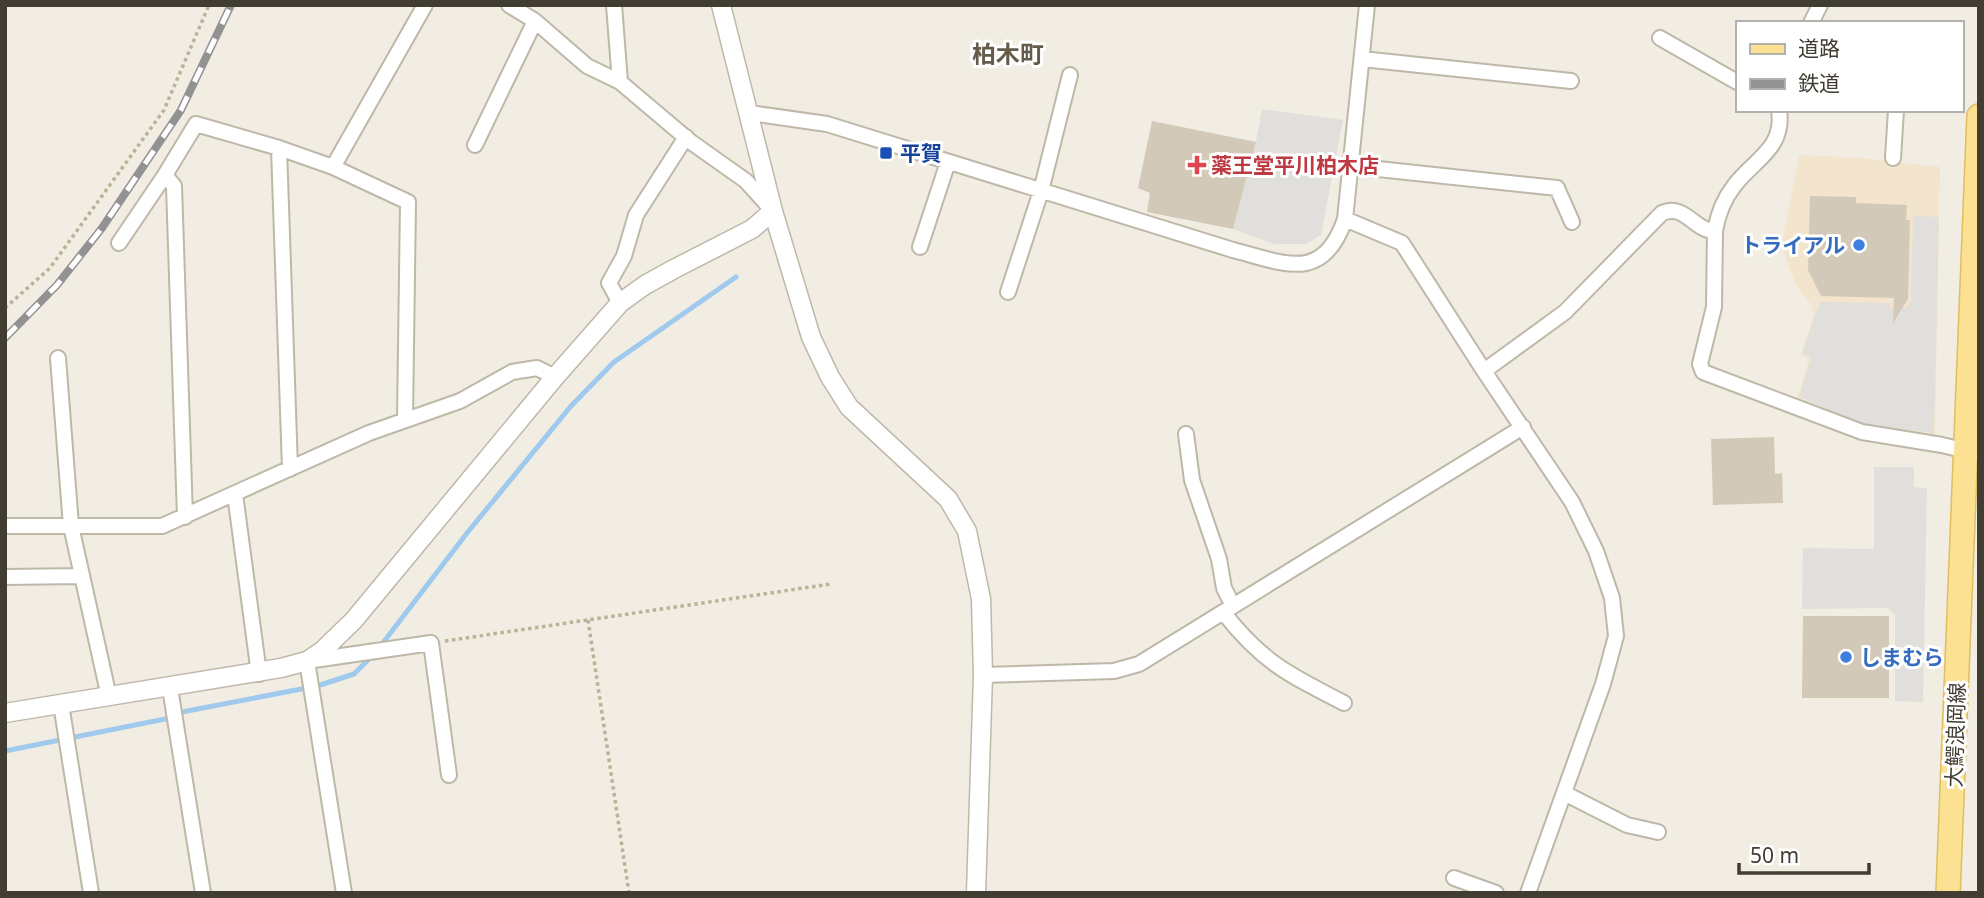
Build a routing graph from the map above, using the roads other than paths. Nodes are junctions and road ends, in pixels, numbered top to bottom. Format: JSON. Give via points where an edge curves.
{"nodes":[{"id":1,"x":425,"y":5,"type":"edge"},
{"id":2,"x":509,"y":5,"type":"edge"},
{"id":3,"x":614,"y":5,"type":"edge"},
{"id":4,"x":721,"y":5,"type":"edge"},
{"id":5,"x":1367,"y":5,"type":"edge"},
{"id":6,"x":1820,"y":5,"type":"edge"},
{"id":7,"x":535,"y":21,"type":"junction"},
{"id":8,"x":1812,"y":21,"type":"edge"},
{"id":9,"x":1660,"y":38,"type":"dead end"},
{"id":10,"x":1362,"y":59,"type":"junction"},
{"id":11,"x":1070,"y":75,"type":"dead end"},
{"id":12,"x":1571,"y":81,"type":"dead end"},
{"id":13,"x":1736,"y":81,"type":"edge"},
{"id":14,"x":620,"y":82,"type":"junction"},
{"id":15,"x":1779,"y":112,"type":"edge"},
{"id":16,"x":1895,"y":112,"type":"edge"},
{"id":17,"x":750,"y":113,"type":"junction"},
{"id":18,"x":1979,"y":116,"type":"edge"},
{"id":19,"x":686,"y":137,"type":"junction"},
{"id":20,"x":475,"y":145,"type":"dead end"},
{"id":21,"x":279,"y":148,"type":"junction"},
{"id":22,"x":1893,"y":158,"type":"dead end"},
{"id":23,"x":948,"y":162,"type":"junction"},
{"id":24,"x":1350,"y":166,"type":"junction"},
{"id":25,"x":333,"y":167,"type":"junction"},
{"id":26,"x":165,"y":175,"type":"junction"},
{"id":27,"x":1041,"y":191,"type":"junction"},
{"id":28,"x":773,"y":211,"type":"junction"},
{"id":29,"x":1345,"y":219,"type":"junction"},
{"id":30,"x":1572,"y":222,"type":"dead end"},
{"id":31,"x":1715,"y":231,"type":"junction"},
{"id":32,"x":120,"y":243,"type":"dead end"},
{"id":33,"x":919,"y":247,"type":"dead end"},
{"id":34,"x":1008,"y":292,"type":"dead end"},
{"id":35,"x":620,"y":303,"type":"junction"},
{"id":36,"x":58,"y":358,"type":"dead end"},
{"id":37,"x":1484,"y":371,"type":"junction"},
{"id":38,"x":555,"y":377,"type":"junction"},
{"id":39,"x":405,"y":419,"type":"junction"},
{"id":40,"x":1523,"y":427,"type":"junction"},
{"id":41,"x":1186,"y":434,"type":"dead end"},
{"id":42,"x":1972,"y":452,"type":"edge"},
{"id":43,"x":290,"y":469,"type":"junction"},
{"id":44,"x":235,"y":494,"type":"junction"},
{"id":45,"x":185,"y":517,"type":"junction"},
{"id":46,"x":5,"y":526,"type":"edge"},
{"id":47,"x":71,"y":526,"type":"junction"},
{"id":48,"x":82,"y":576,"type":"junction"},
{"id":49,"x":5,"y":577,"type":"edge"},
{"id":50,"x":1228,"y":609,"type":"junction"},
{"id":51,"x":307,"y":661,"type":"junction"},
{"id":52,"x":259,"y":674,"type":"junction"},
{"id":53,"x":983,"y":675,"type":"junction"},
{"id":54,"x":170,"y":688,"type":"junction"},
{"id":55,"x":109,"y":697,"type":"junction"},
{"id":56,"x":1344,"y":703,"type":"dead end"},
{"id":57,"x":61,"y":704,"type":"junction"},
{"id":58,"x":5,"y":713,"type":"edge"},
{"id":59,"x":449,"y":775,"type":"dead end"},
{"id":60,"x":1564,"y":793,"type":"junction"},
{"id":61,"x":1658,"y":832,"type":"dead end"},
{"id":62,"x":1454,"y":878,"type":"dead end"},
{"id":63,"x":91,"y":893,"type":"edge"},
{"id":64,"x":203,"y":893,"type":"edge"},
{"id":65,"x":344,"y":893,"type":"edge"},
{"id":66,"x":976,"y":893,"type":"edge"},
{"id":67,"x":1496,"y":893,"type":"edge"},
{"id":68,"x":1528,"y":893,"type":"edge"},
{"id":69,"x":1948,"y":893,"type":"edge"}],
"edges":[{"from":1,"to":25,"type":"street"},
{"from":2,"to":7,"type":"street"},
{"from":3,"to":14,"type":"street"},
{"from":4,"to":17,"type":"street"},
{"from":5,"to":10,"type":"street"},
{"from":6,"to":8,"type":"street"},
{"from":7,"to":14,"type":"street","via":[[587,66]]},
{"from":7,"to":20,"type":"street"},
{"from":9,"to":13,"type":"street"},
{"from":10,"to":12,"type":"street"},
{"from":10,"to":24,"type":"street"},
{"from":11,"to":27,"type":"street"},
{"from":14,"to":19,"type":"street"},
{"from":15,"to":31,"type":"street","via":[[1774,146],[1734,186],[1719,211]]},
{"from":16,"to":22,"type":"street"},
{"from":17,"to":23,"type":"street","via":[[827,124]]},
{"from":17,"to":28,"type":"street"},
{"from":18,"to":42,"type":"main road","name":"大鰐浪岡線"},
{"from":19,"to":28,"type":"street","via":[[746,181]]},
{"from":19,"to":35,"type":"street","via":[[636,215],[624,256],[609,284]]},
{"from":21,"to":25,"type":"street"},
{"from":21,"to":26,"type":"street","via":[[197,124]]},
{"from":21,"to":43,"type":"street"},
{"from":23,"to":27,"type":"street"},
{"from":23,"to":33,"type":"street"},
{"from":24,"to":29,"type":"street"},
{"from":24,"to":30,"type":"street","via":[[1557,188]]},
{"from":25,"to":39,"type":"street","via":[[408,202]]},
{"from":26,"to":32,"type":"street"},
{"from":26,"to":45,"type":"street","via":[[174,186]]},
{"from":27,"to":29,"type":"street","via":[[1296,265],[1318,260],[1338,238]]},
{"from":27,"to":34,"type":"street"},
{"from":28,"to":35,"type":"street","via":[[752,229]]},
{"from":28,"to":53,"type":"street","via":[[811,337],[830,377],[849,407],[947,499],[967,531],[981,599]]},
{"from":29,"to":37,"type":"street","via":[[1402,243]]},
{"from":31,"to":37,"type":"street","via":[[1706,231],[1681,211],[1671,209],[1662,214],[1565,312]]},
{"from":31,"to":42,"type":"street","via":[[1714,307],[1700,364],[1703,372],[1862,432]]},
{"from":35,"to":38,"type":"street"},
{"from":36,"to":47,"type":"street"},
{"from":37,"to":40,"type":"street"},
{"from":38,"to":39,"type":"street","via":[[537,369],[512,372],[460,401]]},
{"from":38,"to":51,"type":"street","via":[[354,620]]},
{"from":39,"to":43,"type":"street"},
{"from":40,"to":50,"type":"street"},
{"from":40,"to":60,"type":"street","via":[[1572,502],[1612,598],[1616,636]]},
{"from":41,"to":50,"type":"street","via":[[1192,480],[1219,559]]},
{"from":42,"to":69,"type":"main road","name":"大鰐浪岡線"},
{"from":43,"to":44,"type":"street"},
{"from":44,"to":45,"type":"street"},
{"from":44,"to":52,"type":"street"},
{"from":45,"to":47,"type":"street","via":[[162,526]]},
{"from":46,"to":47,"type":"street"},
{"from":47,"to":48,"type":"street"},
{"from":48,"to":49,"type":"street"},
{"from":48,"to":55,"type":"street"},
{"from":50,"to":53,"type":"street","via":[[1139,664],[1114,671]]},
{"from":50,"to":56,"type":"street","via":[[1242,636],[1263,656],[1288,675]]},
{"from":51,"to":52,"type":"street"},
{"from":51,"to":59,"type":"street","via":[[431,643]]},
{"from":51,"to":65,"type":"street"},
{"from":52,"to":54,"type":"street"},
{"from":53,"to":66,"type":"street"},
{"from":54,"to":55,"type":"street"},
{"from":54,"to":64,"type":"street"},
{"from":55,"to":57,"type":"street"},
{"from":57,"to":58,"type":"street"},
{"from":57,"to":63,"type":"street"},
{"from":60,"to":61,"type":"street","via":[[1627,825]]},
{"from":60,"to":68,"type":"street"},
{"from":62,"to":67,"type":"street"}]}
